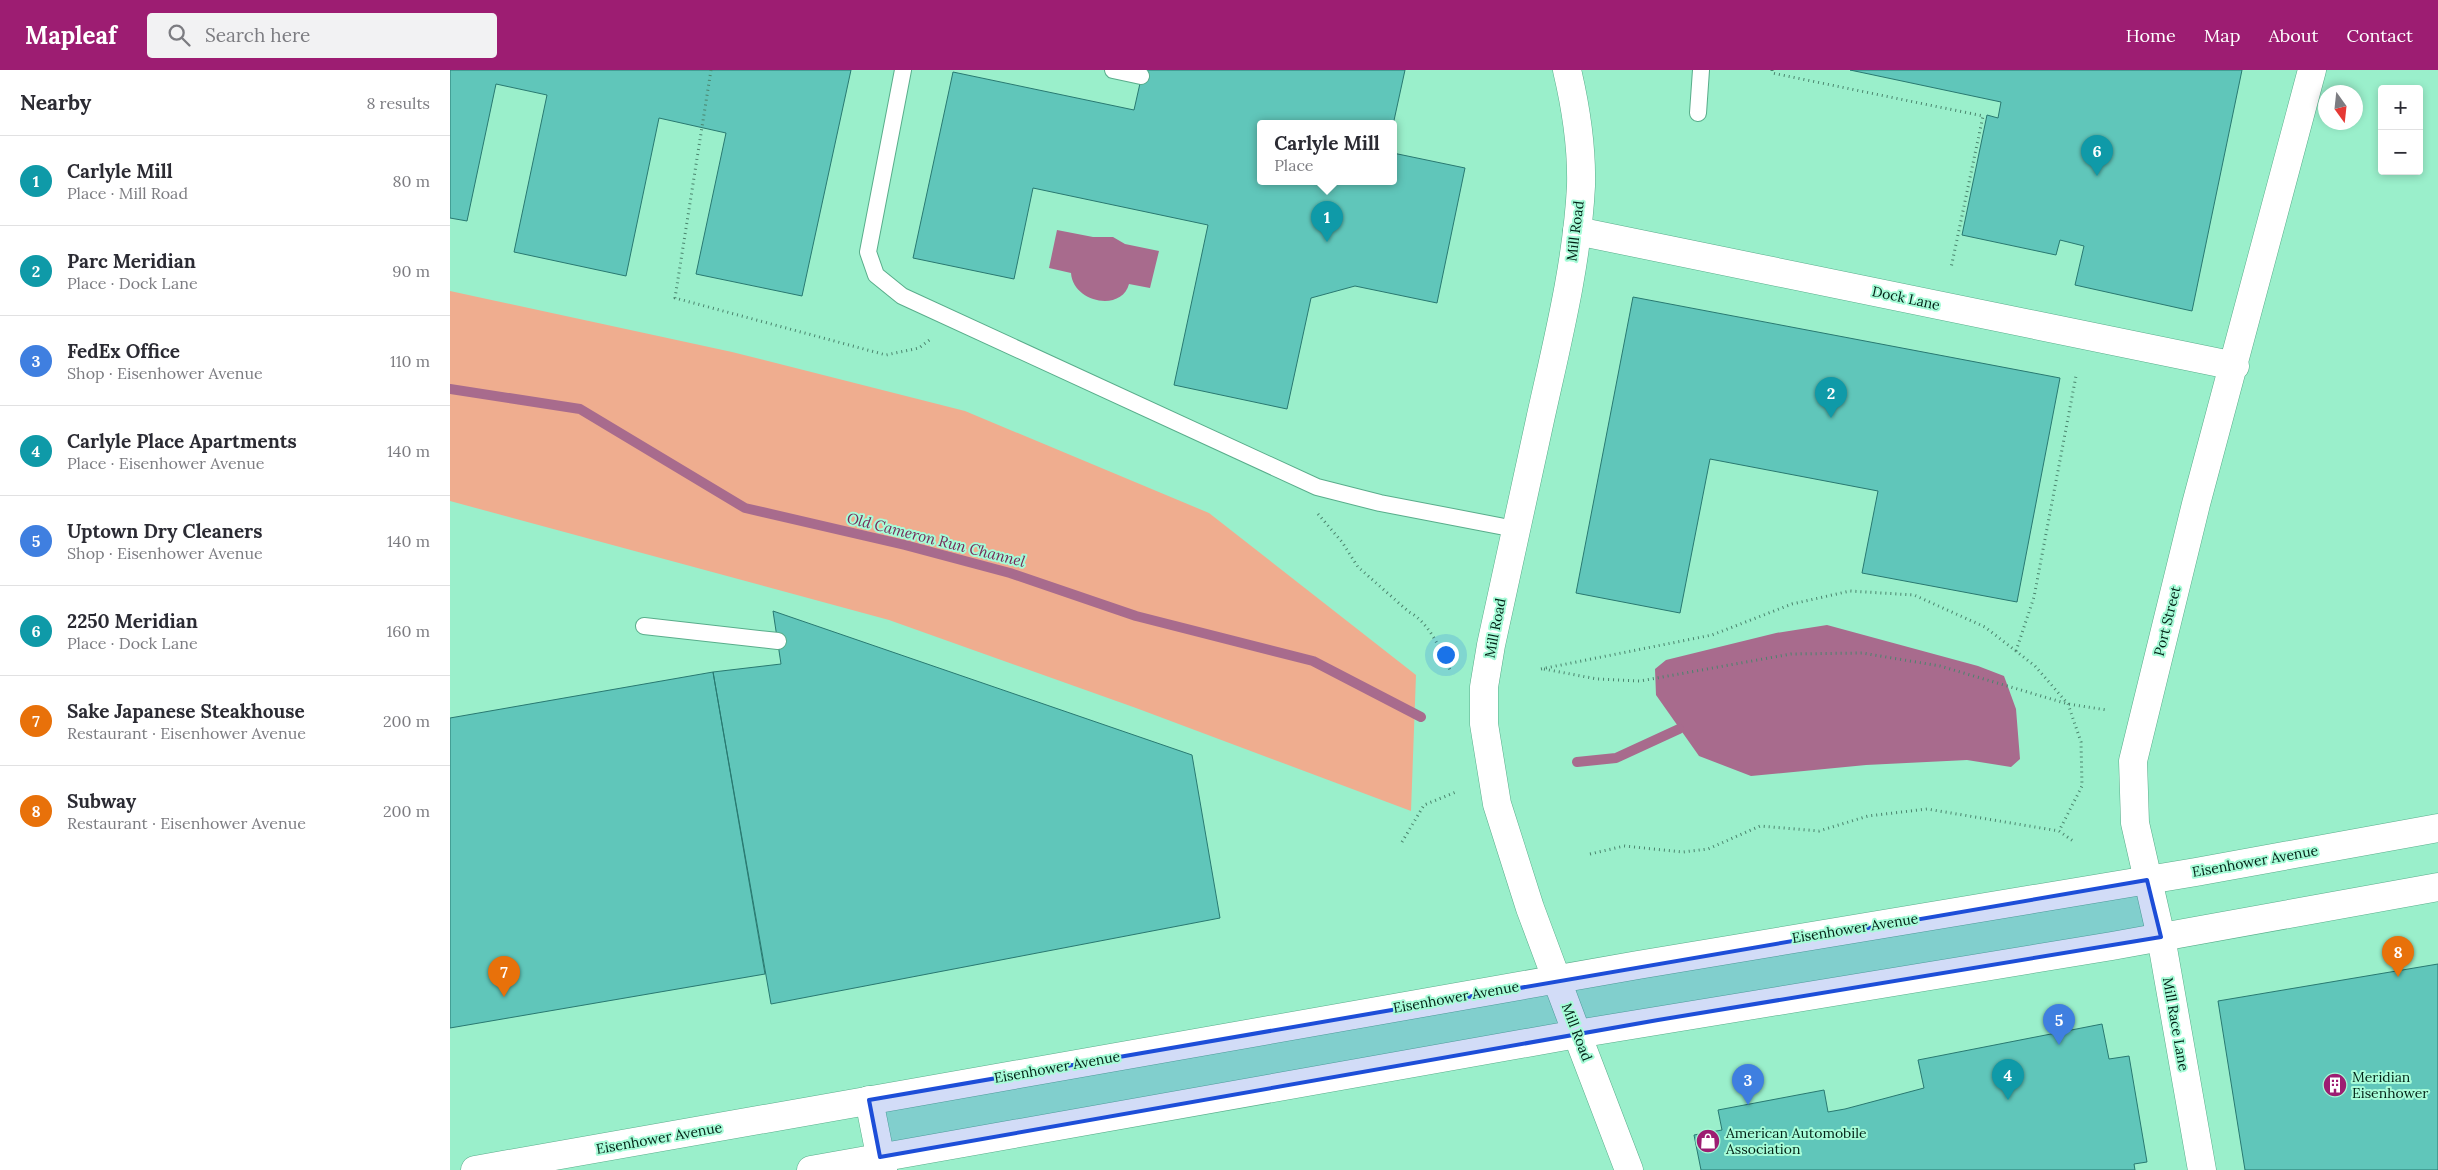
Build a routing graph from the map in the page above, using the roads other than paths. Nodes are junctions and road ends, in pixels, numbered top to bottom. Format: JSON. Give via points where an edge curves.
{"nodes":[{"id":1,"x":903,"y":70,"type":"edge"},
{"id":2,"x":1113,"y":70,"type":"edge"},
{"id":3,"x":1567,"y":70,"type":"edge"},
{"id":4,"x":1701,"y":70,"type":"edge"},
{"id":5,"x":2312,"y":70,"type":"edge"},
{"id":6,"x":1141,"y":76,"type":"dead end"},
{"id":7,"x":1698,"y":113,"type":"dead end"},
{"id":8,"x":1577,"y":231,"type":"junction"},
{"id":9,"x":2234,"y":366,"type":"junction"},
{"id":10,"x":1515,"y":530,"type":"junction"},
{"id":11,"x":644,"y":626,"type":"dead end"},
{"id":12,"x":778,"y":641,"type":"dead end"},
{"id":13,"x":2438,"y":828,"type":"edge"},
{"id":14,"x":2147,"y":880,"type":"junction"},
{"id":15,"x":2438,"y":887,"type":"edge"},
{"id":16,"x":2161,"y":937,"type":"junction"},
{"id":17,"x":1556,"y":980,"type":"junction"},
{"id":18,"x":1577,"y":1034,"type":"junction"},
{"id":19,"x":870,"y":1100,"type":"junction"},
{"id":20,"x":881,"y":1163,"type":"edge"},
{"id":21,"x":475,"y":1170,"type":"edge"},
{"id":22,"x":811,"y":1170,"type":"edge"},
{"id":23,"x":1629,"y":1170,"type":"edge"},
{"id":24,"x":2202,"y":1170,"type":"edge"}],
"edges":[{"from":1,"to":10,"type":"lane","via":[[868,252],[876,275],[902,296],[1317,487]]},
{"from":2,"to":6,"type":"lane"},
{"from":3,"to":8,"type":"main road","name":"Mill Road","via":[[1579,144],[1581,185]]},
{"from":4,"to":7,"type":"lane"},
{"from":5,"to":9,"type":"main road","name":"Port Street"},
{"from":8,"to":9,"type":"main road","name":"Dock Lane"},
{"from":8,"to":10,"type":"main road","name":"Mill Road","via":[[1559,332]]},
{"from":9,"to":14,"type":"main road","name":"Port Street","via":[[2196,504],[2133,761],[2135,823]]},
{"from":10,"to":17,"type":"main road","name":"Mill Road","via":[[1484,687],[1484,724],[1497,804]]},
{"from":11,"to":12,"type":"lane"},
{"from":13,"to":14,"type":"main road","name":"Eisenhower Avenue"},
{"from":14,"to":16,"type":"main road","name":"Mill Race Lane"},
{"from":14,"to":17,"type":"main road","name":"Eisenhower Avenue"},
{"from":15,"to":16,"type":"main road"},
{"from":16,"to":18,"type":"main road"},
{"from":16,"to":24,"type":"main road","name":"Mill Race Lane"},
{"from":17,"to":18,"type":"main road","name":"Mill Road"},
{"from":17,"to":19,"type":"main road","name":"Eisenhower Avenue"},
{"from":18,"to":20,"type":"main road"},
{"from":18,"to":23,"type":"main road","name":"Mill Road"},
{"from":19,"to":20,"type":"main road"},
{"from":19,"to":21,"type":"main road","name":"Eisenhower Avenue"},
{"from":20,"to":22,"type":"main road"}]}
